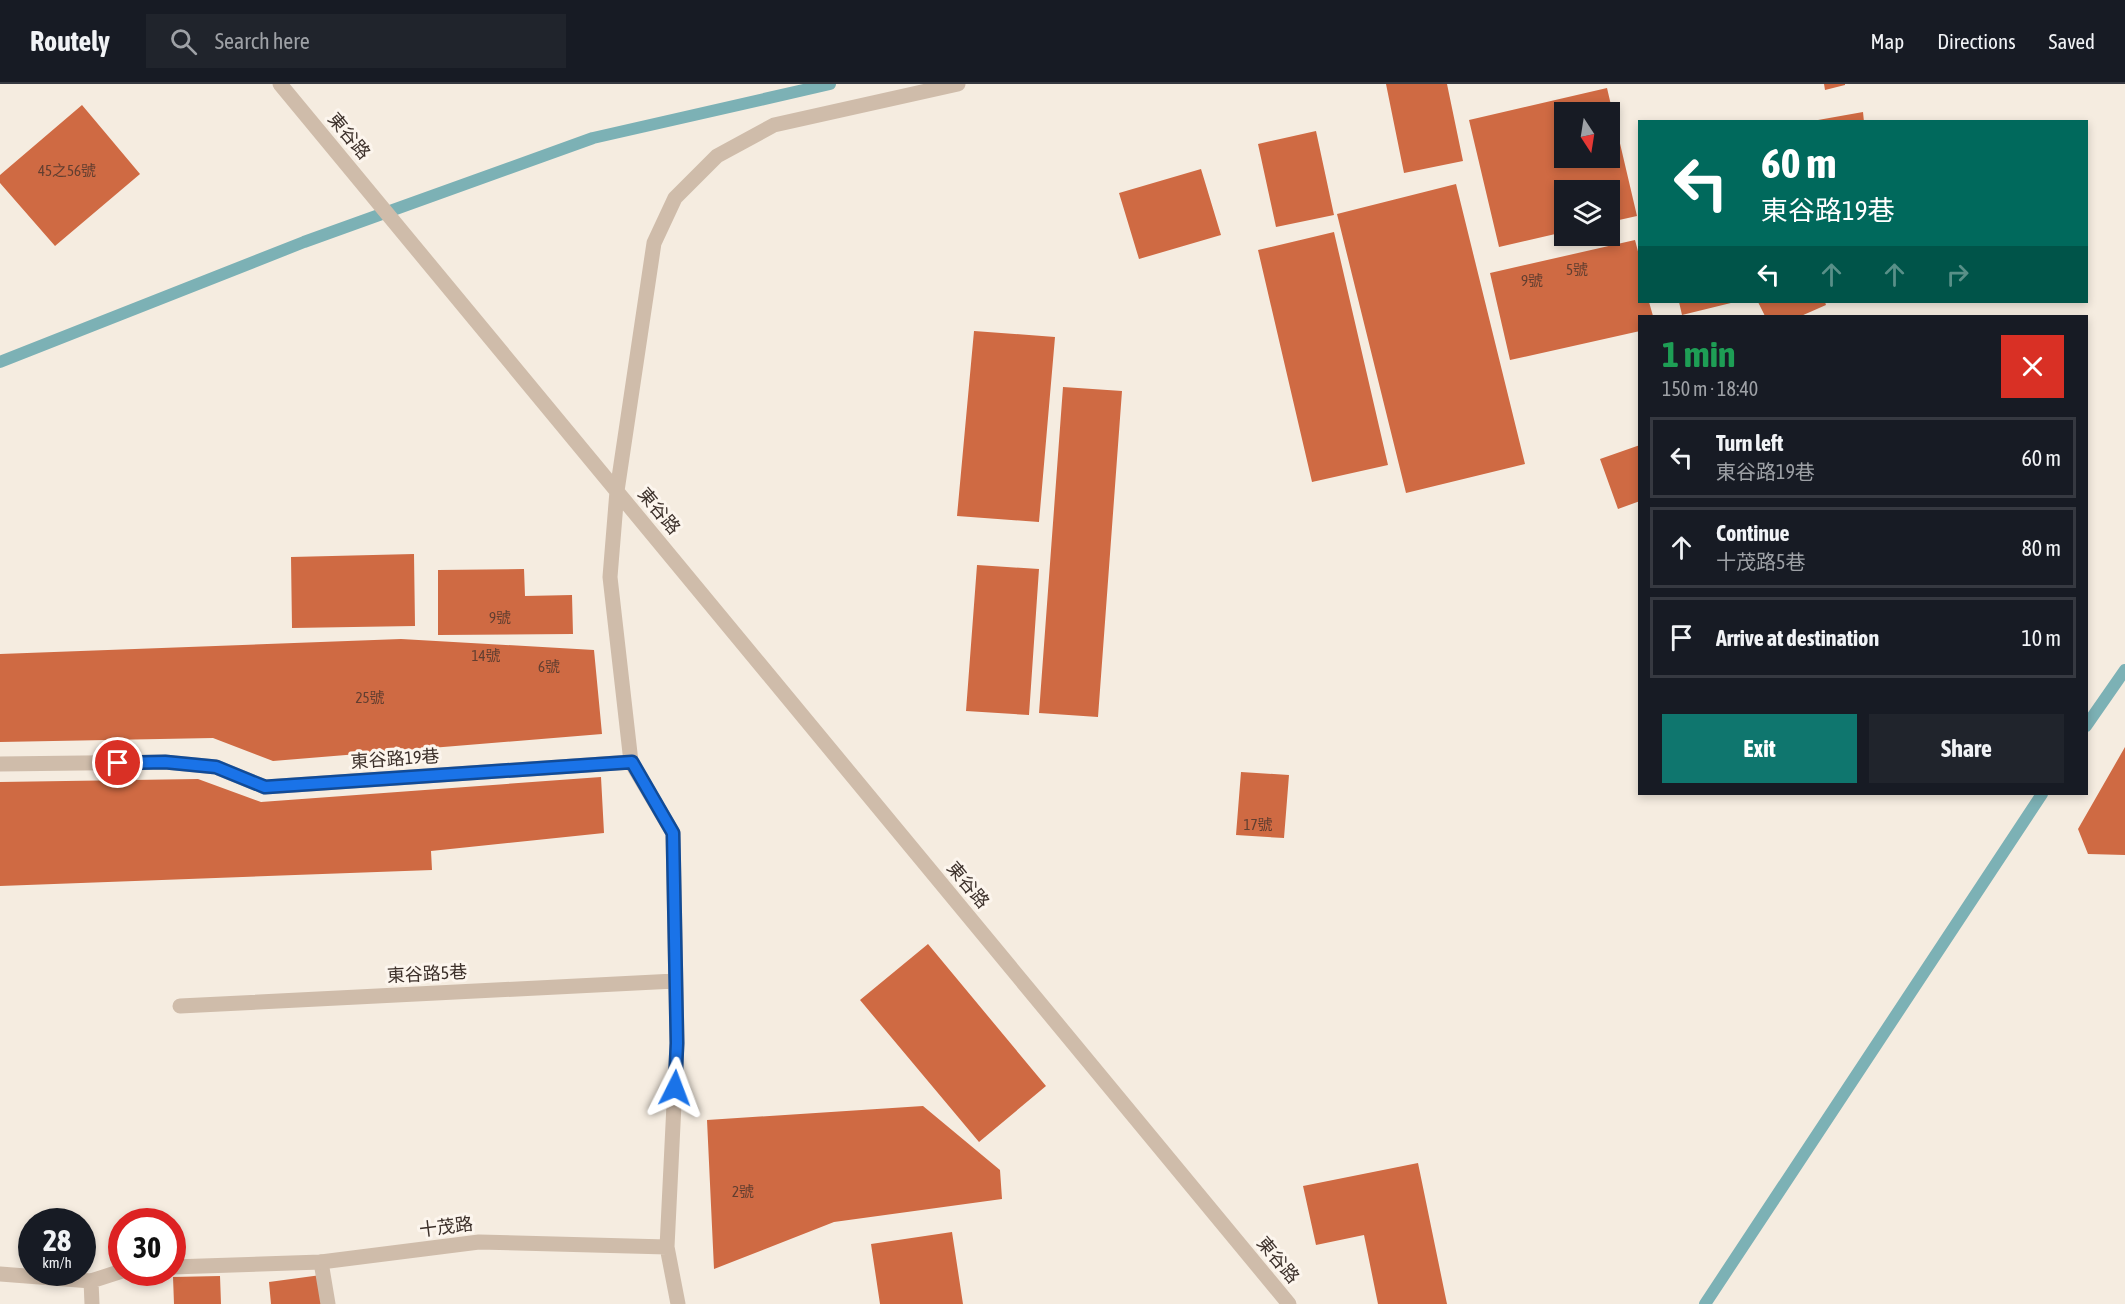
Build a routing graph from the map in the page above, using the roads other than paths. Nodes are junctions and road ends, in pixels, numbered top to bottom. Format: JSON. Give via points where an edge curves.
{"nodes":[{"id":1,"x":280,"y":84,"type":"edge"},
{"id":2,"x":958,"y":84,"type":"edge"},
{"id":3,"x":617,"y":491,"type":"junction"},
{"id":4,"x":632,"y":762,"type":"junction"},
{"id":5,"x":0,"y":764,"type":"edge"},
{"id":6,"x":675,"y":981,"type":"junction"},
{"id":7,"x":180,"y":1006,"type":"dead end"},
{"id":8,"x":667,"y":1247,"type":"junction"},
{"id":9,"x":321,"y":1262,"type":"junction"},
{"id":10,"x":186,"y":1267,"type":"edge"},
{"id":11,"x":0,"y":1274,"type":"edge"},
{"id":12,"x":18,"y":1275,"type":"edge"},
{"id":13,"x":91,"y":1286,"type":"edge"},
{"id":14,"x":92,"y":1304,"type":"edge"},
{"id":15,"x":328,"y":1304,"type":"edge"},
{"id":16,"x":678,"y":1304,"type":"edge"},
{"id":17,"x":1289,"y":1304,"type":"edge"}],
"edges":[{"from":1,"to":3,"type":"street","name":"東谷路"},
{"from":2,"to":3,"type":"street","name":"東谷路","via":[[774,125],[717,156],[675,198],[654,243]]},
{"from":3,"to":4,"type":"street","name":"東谷路","via":[[610,577]]},
{"from":3,"to":17,"type":"street","name":"東谷路"},
{"from":4,"to":5,"type":"street","name":"東谷路19巷","via":[[265,787],[216,767],[165,762]]},
{"from":4,"to":6,"type":"street","name":"東谷路","via":[[673,833]]},
{"from":6,"to":7,"type":"street","name":"東谷路5巷"},
{"from":6,"to":8,"type":"street","name":"東谷路","via":[[677,1043]]},
{"from":8,"to":9,"type":"street","name":"十茂路","via":[[479,1242]]},
{"from":8,"to":16,"type":"street"},
{"from":9,"to":10,"type":"street","name":"十茂路"},
{"from":9,"to":15,"type":"street"},
{"from":11,"to":12,"type":"street"},
{"from":13,"to":14,"type":"street"}]}
